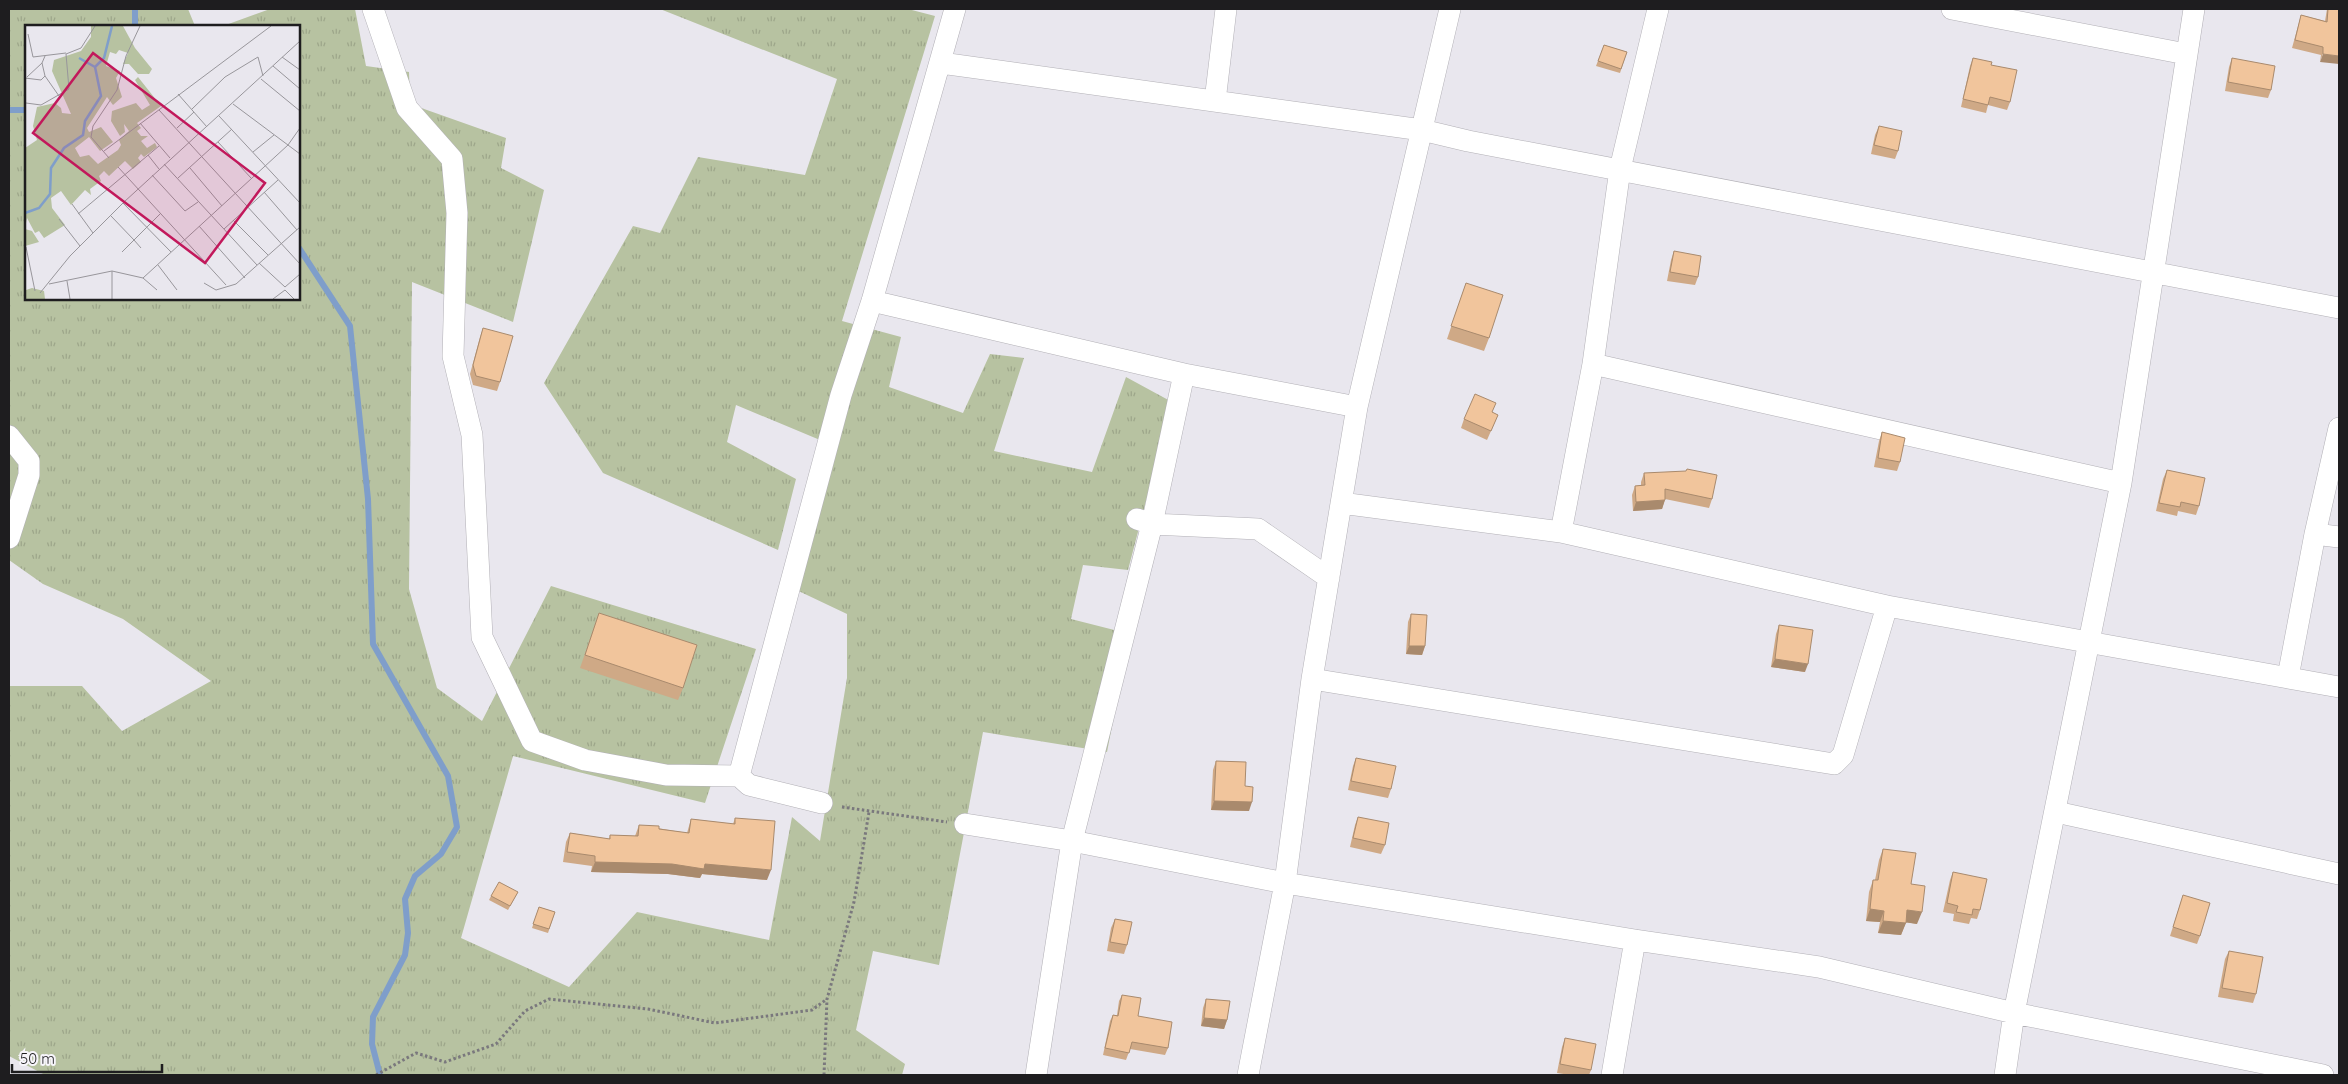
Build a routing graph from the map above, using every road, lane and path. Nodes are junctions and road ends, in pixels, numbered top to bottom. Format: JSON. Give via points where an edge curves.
{"nodes":[{"id":1,"x":373,"y":9,"type":"edge"},
{"id":2,"x":955,"y":9,"type":"edge"},
{"id":3,"x":1226,"y":9,"type":"edge"},
{"id":4,"x":1450,"y":9,"type":"edge"},
{"id":5,"x":1658,"y":9,"type":"edge"},
{"id":6,"x":1952,"y":9,"type":"edge"},
{"id":7,"x":2194,"y":9,"type":"edge"},
{"id":8,"x":2186,"y":54,"type":"junction"},
{"id":9,"x":941,"y":63,"type":"junction"},
{"id":10,"x":1215,"y":101,"type":"junction"},
{"id":11,"x":1422,"y":130,"type":"junction"},
{"id":12,"x":1620,"y":169,"type":"junction"},
{"id":13,"x":2153,"y":272,"type":"junction"},
{"id":14,"x":872,"y":301,"type":"junction"},
{"id":15,"x":2339,"y":308,"type":"edge"},
{"id":16,"x":1592,"y":364,"type":"junction"},
{"id":17,"x":1184,"y":374,"type":"junction"},
{"id":18,"x":1357,"y":407,"type":"junction"},
{"id":19,"x":2339,"y":428,"type":"edge"},
{"id":20,"x":9,"y":436,"type":"edge"},
{"id":21,"x":2121,"y":483,"type":"junction"},
{"id":22,"x":1342,"y":503,"type":"junction"},
{"id":23,"x":1144,"y":522,"type":"junction"},
{"id":24,"x":1561,"y":532,"type":"junction"},
{"id":25,"x":2315,"y":534,"type":"junction"},
{"id":26,"x":2339,"y":537,"type":"edge"},
{"id":27,"x":9,"y":538,"type":"edge"},
{"id":28,"x":1329,"y":578,"type":"junction"},
{"id":29,"x":1887,"y":606,"type":"junction"},
{"id":30,"x":2090,"y":642,"type":"junction"},
{"id":31,"x":2288,"y":677,"type":"junction"},
{"id":32,"x":1312,"y":679,"type":"junction"},
{"id":33,"x":2339,"y":687,"type":"edge"},
{"id":34,"x":740,"y":776,"type":"junction"},
{"id":35,"x":822,"y":804,"type":"joint"},
{"id":36,"x":869,"y":812,"type":"junction"},
{"id":37,"x":2056,"y":812,"type":"junction"},
{"id":38,"x":965,"y":824,"type":"joint"},
{"id":39,"x":1072,"y":841,"type":"junction"},
{"id":40,"x":2339,"y":874,"type":"edge"},
{"id":41,"x":1285,"y":883,"type":"junction"},
{"id":42,"x":1635,"y":940,"type":"junction"},
{"id":43,"x":827,"y":999,"type":"junction"},
{"id":44,"x":2014,"y":1013,"type":"junction"},
{"id":45,"x":376,"y":1075,"type":"edge"},
{"id":46,"x":824,"y":1075,"type":"edge"},
{"id":47,"x":1036,"y":1075,"type":"edge"},
{"id":48,"x":1248,"y":1075,"type":"edge"},
{"id":49,"x":1612,"y":1075,"type":"edge"},
{"id":50,"x":2006,"y":1075,"type":"edge"},
{"id":51,"x":2323,"y":1075,"type":"edge"}],
"edges":[{"from":1,"to":34,"type":"street","via":[[407,108],[452,159],[457,214],[453,356],[472,434],[482,637],[527,733],[532,741],[585,760],[666,775]]},
{"from":2,"to":9,"type":"street"},
{"from":3,"to":10,"type":"street"},
{"from":4,"to":11,"type":"street"},
{"from":5,"to":12,"type":"street"},
{"from":6,"to":8,"type":"street"},
{"from":7,"to":8,"type":"street"},
{"from":8,"to":13,"type":"street"},
{"from":9,"to":10,"type":"street"},
{"from":9,"to":14,"type":"street"},
{"from":10,"to":11,"type":"street"},
{"from":11,"to":12,"type":"street"},
{"from":11,"to":18,"type":"street"},
{"from":12,"to":13,"type":"street"},
{"from":12,"to":16,"type":"street"},
{"from":13,"to":15,"type":"street"},
{"from":13,"to":21,"type":"street"},
{"from":14,"to":17,"type":"street"},
{"from":14,"to":34,"type":"street","via":[[841,395]]},
{"from":16,"to":21,"type":"street"},
{"from":16,"to":24,"type":"street"},
{"from":17,"to":18,"type":"street"},
{"from":17,"to":23,"type":"street"},
{"from":18,"to":22,"type":"street"},
{"from":19,"to":25,"type":"street"},
{"from":20,"to":27,"type":"street","via":[[29,461],[29,475]]},
{"from":21,"to":30,"type":"street"},
{"from":22,"to":24,"type":"street"},
{"from":22,"to":28,"type":"street"},
{"from":23,"to":28,"type":"street","via":[[1258,528]]},
{"from":23,"to":39,"type":"street"},
{"from":24,"to":29,"type":"street"},
{"from":25,"to":26,"type":"street"},
{"from":25,"to":31,"type":"street"},
{"from":28,"to":32,"type":"street"},
{"from":29,"to":30,"type":"street"},
{"from":29,"to":32,"type":"street","via":[[1843,756],[1834,764]]},
{"from":30,"to":31,"type":"street"},
{"from":30,"to":37,"type":"street"},
{"from":31,"to":33,"type":"street"},
{"from":32,"to":41,"type":"street"},
{"from":34,"to":35,"type":"street","via":[[749,785]]},
{"from":35,"to":36,"type":"path"},
{"from":36,"to":38,"type":"path"},
{"from":36,"to":43,"type":"path","via":[[854,902]]},
{"from":37,"to":40,"type":"street"},
{"from":37,"to":44,"type":"street"},
{"from":38,"to":39,"type":"street"},
{"from":39,"to":41,"type":"street"},
{"from":39,"to":47,"type":"street"},
{"from":41,"to":42,"type":"street"},
{"from":41,"to":48,"type":"street"},
{"from":42,"to":44,"type":"street","via":[[1819,967]]},
{"from":42,"to":49,"type":"street"},
{"from":43,"to":45,"type":"path","via":[[812,1010],[715,1023],[648,1009],[549,999],[525,1011],[496,1044],[445,1062],[416,1053]]},
{"from":43,"to":46,"type":"path"},
{"from":44,"to":50,"type":"street"},
{"from":44,"to":51,"type":"street"}]}
